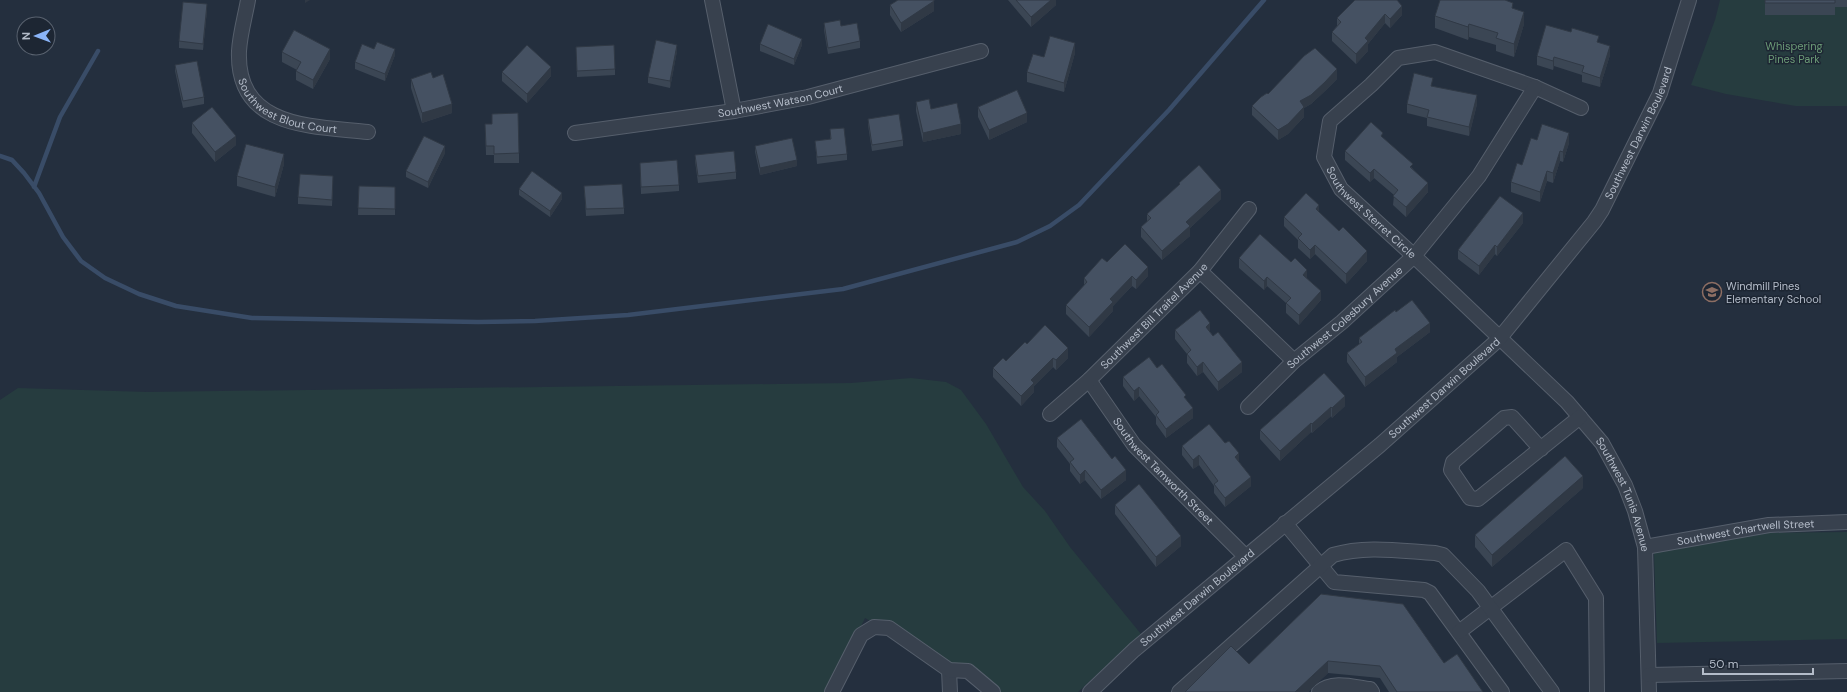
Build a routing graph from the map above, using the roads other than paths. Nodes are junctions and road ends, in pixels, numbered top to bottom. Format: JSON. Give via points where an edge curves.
{"nodes":[{"id":1,"x":248,"y":0,"type":"edge"},
{"id":2,"x":712,"y":0,"type":"edge"},
{"id":3,"x":1689,"y":0,"type":"edge"},
{"id":4,"x":981,"y":51,"type":"dead end"},
{"id":5,"x":1535,"y":87,"type":"junction"},
{"id":6,"x":1581,"y":108,"type":"dead end"},
{"id":7,"x":734,"y":111,"type":"junction"},
{"id":8,"x":368,"y":132,"type":"dead end"},
{"id":9,"x":575,"y":132,"type":"dead end"},
{"id":10,"x":1249,"y":210,"type":"dead end"},
{"id":11,"x":1414,"y":256,"type":"junction"},
{"id":12,"x":1200,"y":271,"type":"junction"},
{"id":13,"x":1499,"y":339,"type":"junction"},
{"id":14,"x":1294,"y":360,"type":"junction"},
{"id":15,"x":1089,"y":380,"type":"junction"},
{"id":16,"x":1248,"y":407,"type":"dead end"},
{"id":17,"x":1050,"y":414,"type":"dead end"},
{"id":18,"x":1580,"y":417,"type":"junction"},
{"id":19,"x":1541,"y":449,"type":"junction"},
{"id":20,"x":1847,"y":522,"type":"edge"},
{"id":21,"x":1285,"y":523,"type":"junction"},
{"id":22,"x":1645,"y":547,"type":"junction"},
{"id":23,"x":1245,"y":556,"type":"junction"},
{"id":24,"x":1319,"y":566,"type":"junction"},
{"id":25,"x":1491,"y":609,"type":"junction"},
{"id":26,"x":1459,"y":632,"type":"junction"},
{"id":27,"x":949,"y":670,"type":"junction"},
{"id":28,"x":1847,"y":671,"type":"edge"},
{"id":29,"x":1649,"y":675,"type":"junction"},
{"id":30,"x":832,"y":692,"type":"edge"},
{"id":31,"x":950,"y":692,"type":"edge"},
{"id":32,"x":993,"y":692,"type":"edge"},
{"id":33,"x":1090,"y":692,"type":"edge"},
{"id":34,"x":1179,"y":692,"type":"edge"},
{"id":35,"x":1319,"y":692,"type":"edge"},
{"id":36,"x":1372,"y":692,"type":"edge"},
{"id":37,"x":1502,"y":692,"type":"edge"},
{"id":38,"x":1552,"y":692,"type":"edge"},
{"id":39,"x":1597,"y":692,"type":"edge"},
{"id":40,"x":1649,"y":692,"type":"edge"}],
"edges":[{"from":1,"to":8,"type":"street","name":"Southwest Blout Court","via":[[239,50],[245,87],[250,96],[269,113],[294,124]]},
{"from":2,"to":7,"type":"street"},
{"from":3,"to":13,"type":"street","name":"Southwest Darwin Boulevard","via":[[1660,93],[1602,210]]},
{"from":4,"to":7,"type":"street","name":"Southwest Watson Court","via":[[808,97]]},
{"from":5,"to":6,"type":"street","name":"Southwest Sterret Circle"},
{"from":5,"to":11,"type":"street","name":"Southwest Colesbury Avenue","via":[[1479,176]]},
{"from":5,"to":11,"type":"street","name":"Southwest Sterret Circle","via":[[1434,52],[1398,58],[1330,121],[1324,157],[1341,189]]},
{"from":7,"to":9,"type":"street","name":"Southwest Watson Court"},
{"from":10,"to":12,"type":"street","name":"Southwest Bill Traitel Avenue"},
{"from":11,"to":13,"type":"street","name":"Southwest Sterret Circle"},
{"from":11,"to":14,"type":"street","name":"Southwest Colesbury Avenue","via":[[1342,322]]},
{"from":12,"to":14,"type":"street"},
{"from":12,"to":15,"type":"street","name":"Southwest Bill Traitel Avenue"},
{"from":13,"to":18,"type":"street","name":"Southwest Tunis Avenue"},
{"from":13,"to":21,"type":"street","name":"Southwest Darwin Boulevard","via":[[1380,445]]},
{"from":14,"to":16,"type":"street","name":"Southwest Colesbury Avenue"},
{"from":15,"to":17,"type":"street","name":"Southwest Bill Traitel Avenue"},
{"from":15,"to":23,"type":"street","name":"Southwest Tamworth Street","via":[[1134,445]]},
{"from":18,"to":19,"type":"street"},
{"from":18,"to":22,"type":"street","name":"Southwest Tunis Avenue","via":[[1602,444],[1625,486]]},
{"from":19,"to":19,"type":"street","via":[[1478,499],[1470,498],[1451,470],[1453,462],[1504,418],[1512,417]]},
{"from":20,"to":22,"type":"street","name":"Southwest Chartwell Street","via":[[1769,525]]},
{"from":21,"to":23,"type":"street","name":"Southwest Darwin Boulevard"},
{"from":21,"to":24,"type":"street"},
{"from":22,"to":29,"type":"street","name":"Southwest Tunis Avenue"},
{"from":23,"to":33,"type":"street","name":"Southwest Darwin Boulevard","via":[[1134,650]]},
{"from":24,"to":25,"type":"street","via":[[1333,554],[1345,551],[1371,549],[1434,552],[1443,555],[1478,590]]},
{"from":24,"to":26,"type":"street","via":[[1334,582],[1424,590],[1430,593]]},
{"from":24,"to":34,"type":"street"},
{"from":25,"to":26,"type":"street"},
{"from":25,"to":38,"type":"street"},
{"from":25,"to":39,"type":"street","via":[[1566,550],[1596,598]]},
{"from":26,"to":37,"type":"street"},
{"from":27,"to":30,"type":"street","via":[[889,628],[874,627],[861,635]]},
{"from":27,"to":31,"type":"street"},
{"from":27,"to":32,"type":"street","via":[[968,671]]},
{"from":28,"to":29,"type":"street"},
{"from":29,"to":40,"type":"street","name":"Southwest Tunis Avenue"},
{"from":35,"to":36,"type":"street","via":[[1333,685],[1370,689]]}]}
